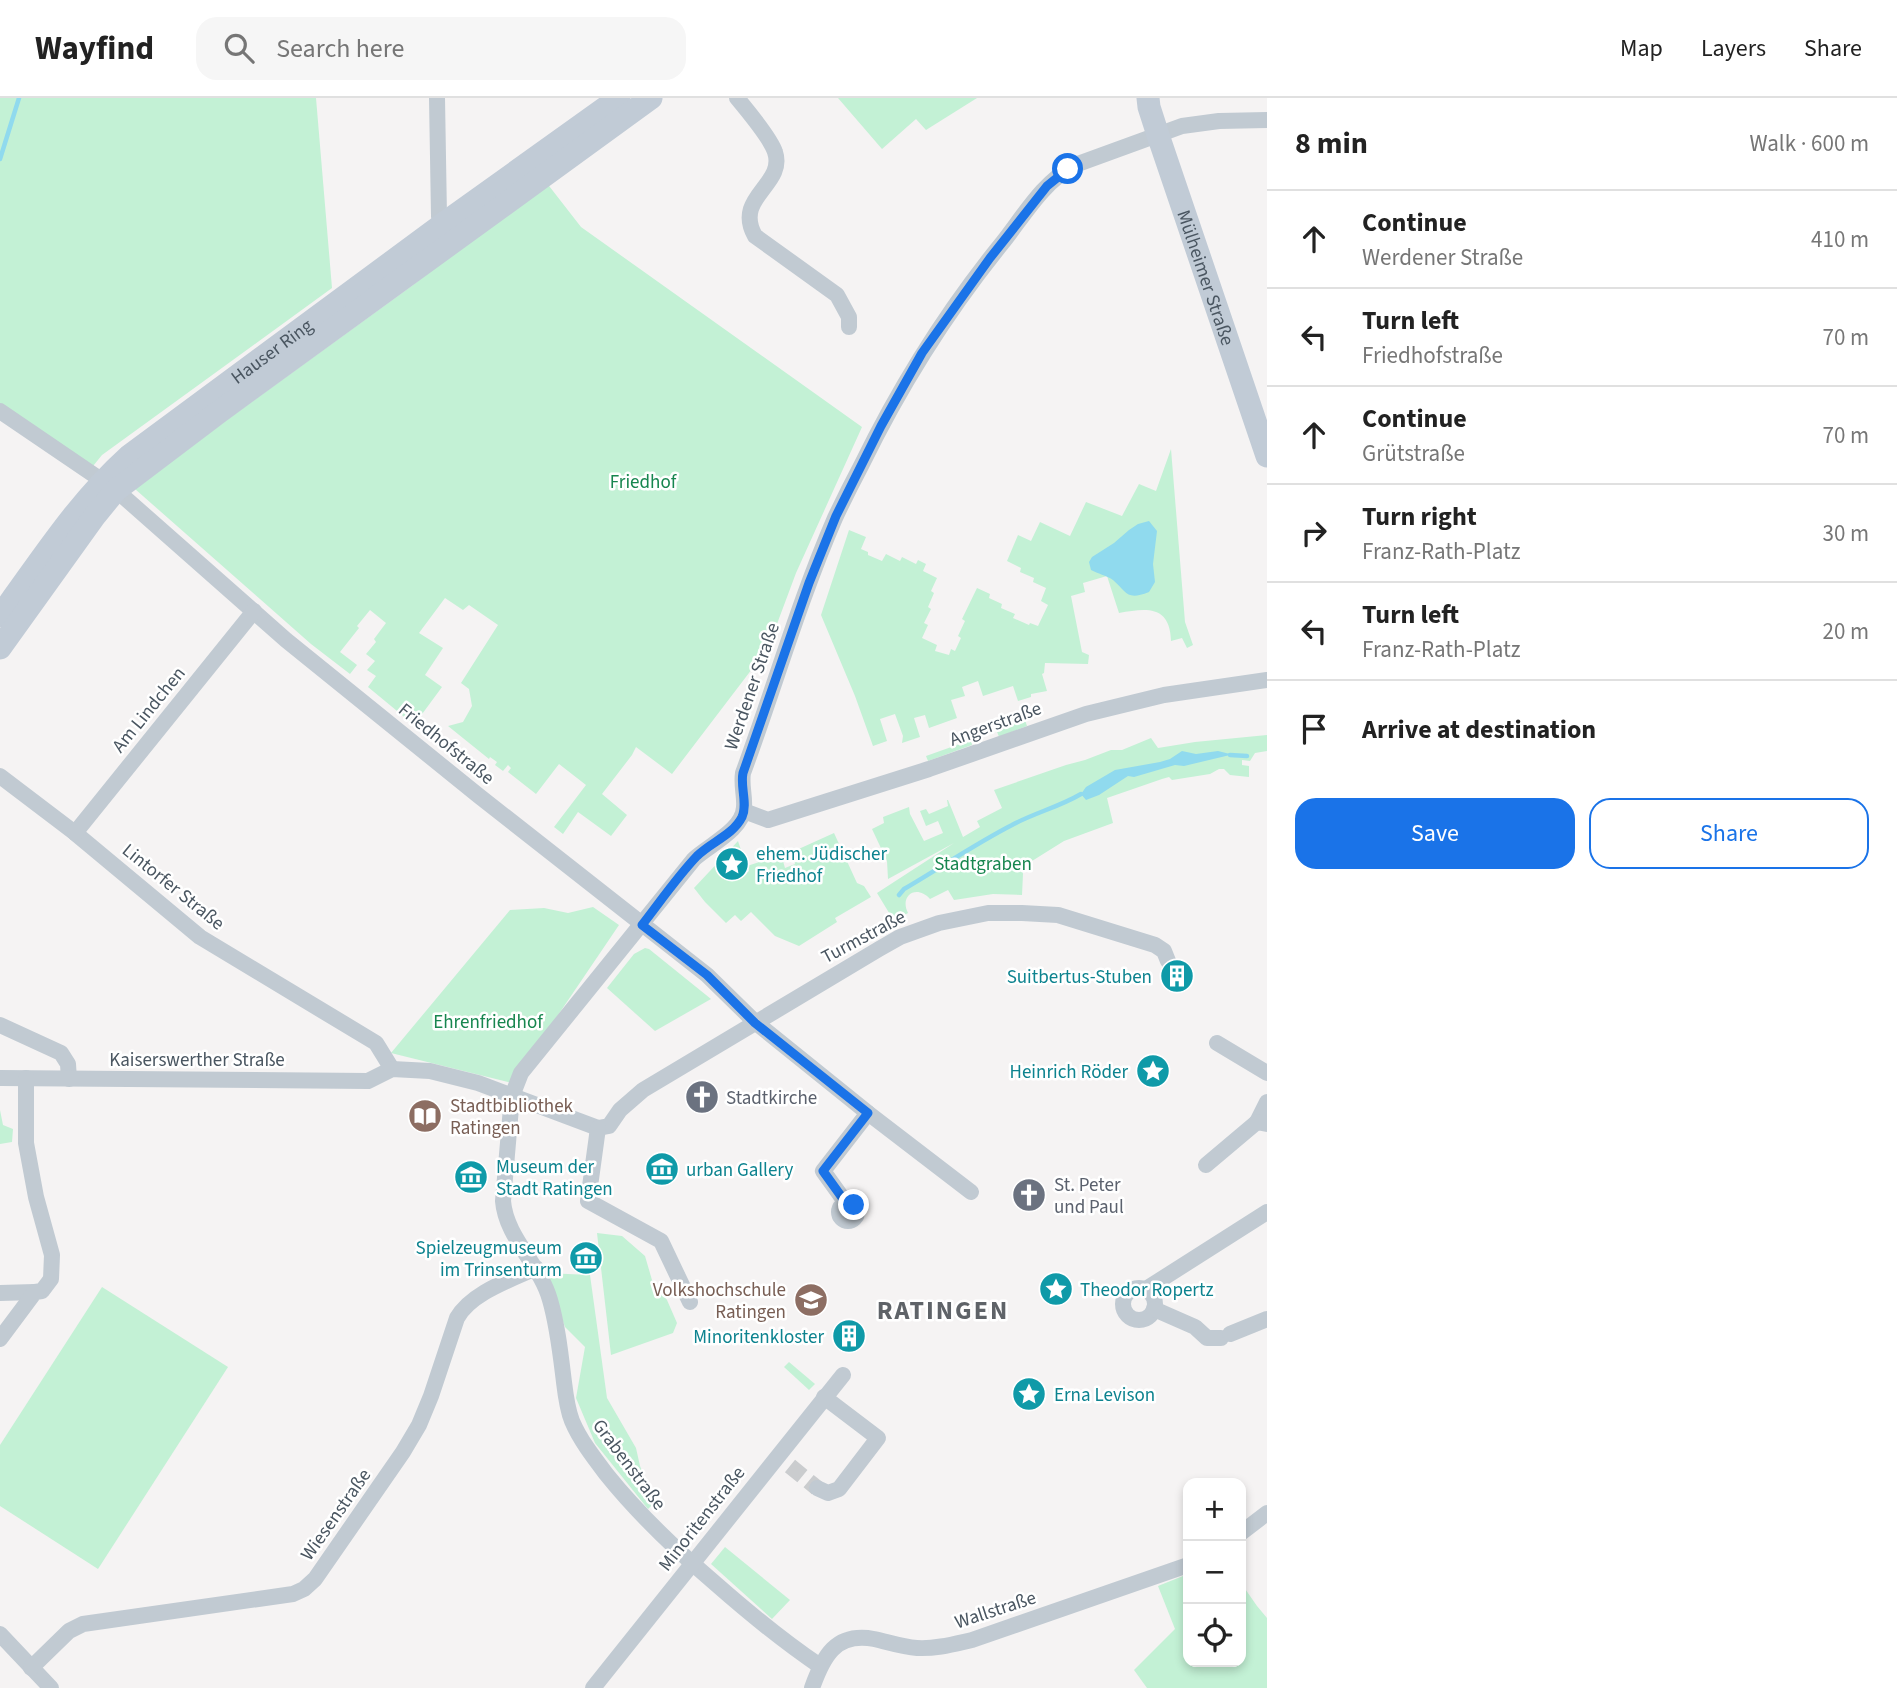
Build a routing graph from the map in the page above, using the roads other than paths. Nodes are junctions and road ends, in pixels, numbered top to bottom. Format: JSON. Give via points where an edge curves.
{"nodes":[{"id":1,"x":437,"y":98,"type":"edge"},
{"id":2,"x":619,"y":98,"type":"edge"},
{"id":3,"x":651,"y":98,"type":"edge"},
{"id":4,"x":737,"y":98,"type":"edge"},
{"id":5,"x":1148,"y":98,"type":"edge"},
{"id":6,"x":1267,"y":120,"type":"edge"},
{"id":7,"x":1158,"y":135,"type":"junction"},
{"id":8,"x":447,"y":234,"type":"junction"},
{"id":9,"x":990,"y":258,"type":"junction"},
{"id":10,"x":989,"y":278,"type":"dead end"},
{"id":11,"x":849,"y":327,"type":"dead end"},
{"id":12,"x":0,"y":411,"type":"edge"},
{"id":13,"x":1267,"y":456,"type":"edge"},
{"id":14,"x":109,"y":485,"type":"junction"},
{"id":15,"x":254,"y":611,"type":"junction"},
{"id":16,"x":0,"y":616,"type":"edge"},
{"id":17,"x":0,"y":648,"type":"edge"},
{"id":18,"x":1267,"y":680,"type":"edge"},
{"id":19,"x":0,"y":776,"type":"edge"},
{"id":20,"x":744,"y":811,"type":"junction"},
{"id":21,"x":75,"y":833,"type":"junction"},
{"id":22,"x":642,"y":925,"type":"junction"},
{"id":23,"x":1168,"y":961,"type":"dead end"},
{"id":24,"x":755,"y":1023,"type":"junction"},
{"id":25,"x":0,"y":1025,"type":"edge"},
{"id":26,"x":1217,"y":1043,"type":"dead end"},
{"id":27,"x":392,"y":1069,"type":"junction"},
{"id":28,"x":1267,"y":1073,"type":"edge"},
{"id":29,"x":0,"y":1078,"type":"edge"},
{"id":30,"x":26,"y":1079,"type":"junction"},
{"id":31,"x":69,"y":1079,"type":"junction"},
{"id":32,"x":512,"y":1096,"type":"junction"},
{"id":33,"x":1267,"y":1101,"type":"edge"},
{"id":34,"x":868,"y":1113,"type":"junction"},
{"id":35,"x":1262,"y":1123,"type":"edge"},
{"id":36,"x":603,"y":1127,"type":"junction"},
{"id":37,"x":1206,"y":1166,"type":"dead end"},
{"id":38,"x":971,"y":1192,"type":"dead end"},
{"id":39,"x":846,"y":1203,"type":"dead end"},
{"id":40,"x":1267,"y":1212,"type":"edge"},
{"id":41,"x":536,"y":1268,"type":"junction"},
{"id":42,"x":1146,"y":1289,"type":"junction"},
{"id":43,"x":35,"y":1292,"type":"junction"},
{"id":44,"x":0,"y":1293,"type":"edge"},
{"id":45,"x":690,"y":1302,"type":"dead end"},
{"id":46,"x":1154,"y":1309,"type":"junction"},
{"id":47,"x":1267,"y":1319,"type":"edge"},
{"id":48,"x":0,"y":1339,"type":"edge"},
{"id":49,"x":843,"y":1375,"type":"dead end"},
{"id":50,"x":824,"y":1397,"type":"junction"},
{"id":51,"x":817,"y":1488,"type":"dead end"},
{"id":52,"x":1267,"y":1513,"type":"edge"},
{"id":53,"x":1246,"y":1529,"type":"edge"},
{"id":54,"x":692,"y":1564,"type":"junction"},
{"id":55,"x":1183,"y":1567,"type":"edge"},
{"id":56,"x":0,"y":1634,"type":"edge"},
{"id":57,"x":820,"y":1667,"type":"junction"},
{"id":58,"x":32,"y":1668,"type":"junction"},
{"id":59,"x":51,"y":1688,"type":"edge"},
{"id":60,"x":593,"y":1688,"type":"edge"},
{"id":61,"x":812,"y":1688,"type":"edge"}],
"edges":[{"from":1,"to":8,"type":"street","via":[[439,216]]},
{"from":2,"to":8,"type":"main road","name":"Hauser Ring"},
{"from":3,"to":8,"type":"main road","name":"Hauser Ring"},
{"from":4,"to":11,"type":"street","via":[[777,159],[775,172],[750,209],[749,225],[755,236],[837,295],[849,317]]},
{"from":5,"to":7,"type":"main road","name":"Mülheimer Straße"},
{"from":6,"to":7,"type":"street","name":"Werdener Straße","via":[[1199,122]]},
{"from":7,"to":9,"type":"street","name":"Werdener Straße","via":[[1060,174]]},
{"from":7,"to":13,"type":"main road","name":"Mülheimer Straße"},
{"from":8,"to":14,"type":"main road","name":"Hauser Ring","via":[[129,456]]},
{"from":9,"to":10,"type":"street"},
{"from":9,"to":20,"type":"street","name":"Werdener Straße","via":[[950,323],[922,353],[836,516],[743,773]]},
{"from":12,"to":14,"type":"street","name":"Friedhofstraße"},
{"from":14,"to":15,"type":"street","name":"Friedhofstraße"},
{"from":14,"to":16,"type":"main road","name":"Hauser Ring","via":[[52,541]]},
{"from":14,"to":17,"type":"main road","name":"Hauser Ring","via":[[94,517]]},
{"from":15,"to":21,"type":"street","name":"Am Lindchen"},
{"from":15,"to":22,"type":"street","name":"Friedhofstraße"},
{"from":18,"to":20,"type":"street","name":"Angerstraße","via":[[1148,698],[1064,720],[768,820]]},
{"from":19,"to":21,"type":"street","name":"Lintorfer Straße"},
{"from":20,"to":22,"type":"street","via":[[734,828],[694,859]]},
{"from":21,"to":27,"type":"street","name":"Lintorfer Straße","via":[[200,937],[376,1043]]},
{"from":22,"to":24,"type":"street","name":"Friedhofstraße","via":[[707,975]]},
{"from":22,"to":32,"type":"street","via":[[521,1073]]},
{"from":23,"to":24,"type":"street","name":"Turmstraße","via":[[1155,945],[1063,916],[988,914],[939,923],[900,937]]},
{"from":24,"to":34,"type":"street","name":"Friedhofstraße"},
{"from":24,"to":36,"type":"street","name":"Turmstraße","via":[[643,1090]]},
{"from":25,"to":31,"type":"street","via":[[61,1053]]},
{"from":26,"to":28,"type":"street"},
{"from":27,"to":31,"type":"street","name":"Kaiserswerther Straße","via":[[368,1081]]},
{"from":27,"to":32,"type":"street","via":[[429,1071]]},
{"from":29,"to":30,"type":"street","name":"Kaiserswerther Straße"},
{"from":30,"to":31,"type":"street","name":"Kaiserswerther Straße"},
{"from":30,"to":43,"type":"street","via":[[26,1143],[52,1255],[51,1279],[42,1291]]},
{"from":32,"to":36,"type":"street"},
{"from":32,"to":41,"type":"street","name":"Grabenstraße","via":[[504,1215]]},
{"from":33,"to":35,"type":"street"},
{"from":34,"to":38,"type":"street","name":"Friedhofstraße"},
{"from":34,"to":39,"type":"street","via":[[823,1171]]},
{"from":35,"to":37,"type":"street"},
{"from":36,"to":45,"type":"street","via":[[588,1201],[661,1241]]},
{"from":40,"to":42,"type":"street"},
{"from":41,"to":54,"type":"street","name":"Grabenstraße","via":[[550,1298],[567,1402],[581,1438],[645,1520]]},
{"from":41,"to":58,"type":"street","name":"Wiesenstraße","via":[[462,1308],[419,1425],[304,1589],[83,1624],[69,1631]]},
{"from":42,"to":46,"type":"street","via":[[1152,1294]]},
{"from":42,"to":46,"type":"street","via":[[1127,1293],[1124,1308],[1134,1319]]},
{"from":43,"to":44,"type":"street"},
{"from":43,"to":48,"type":"street"},
{"from":46,"to":47,"type":"street","via":[[1195,1327],[1207,1338],[1226,1336]]},
{"from":49,"to":50,"type":"street","name":"Minoritenstraße"},
{"from":50,"to":51,"type":"street","via":[[878,1438],[839,1489],[828,1493]]},
{"from":50,"to":54,"type":"street","name":"Minoritenstraße","via":[[784,1461]]},
{"from":52,"to":53,"type":"street"},
{"from":54,"to":57,"type":"street","name":"Grabenstraße"},
{"from":54,"to":60,"type":"street","name":"Minoritenstraße"},
{"from":55,"to":57,"type":"street","name":"Wallstraße","via":[[972,1640],[918,1648],[872,1639],[848,1640],[832,1649]]},
{"from":56,"to":58,"type":"street"},
{"from":57,"to":61,"type":"street"},
{"from":58,"to":59,"type":"street"}]}
